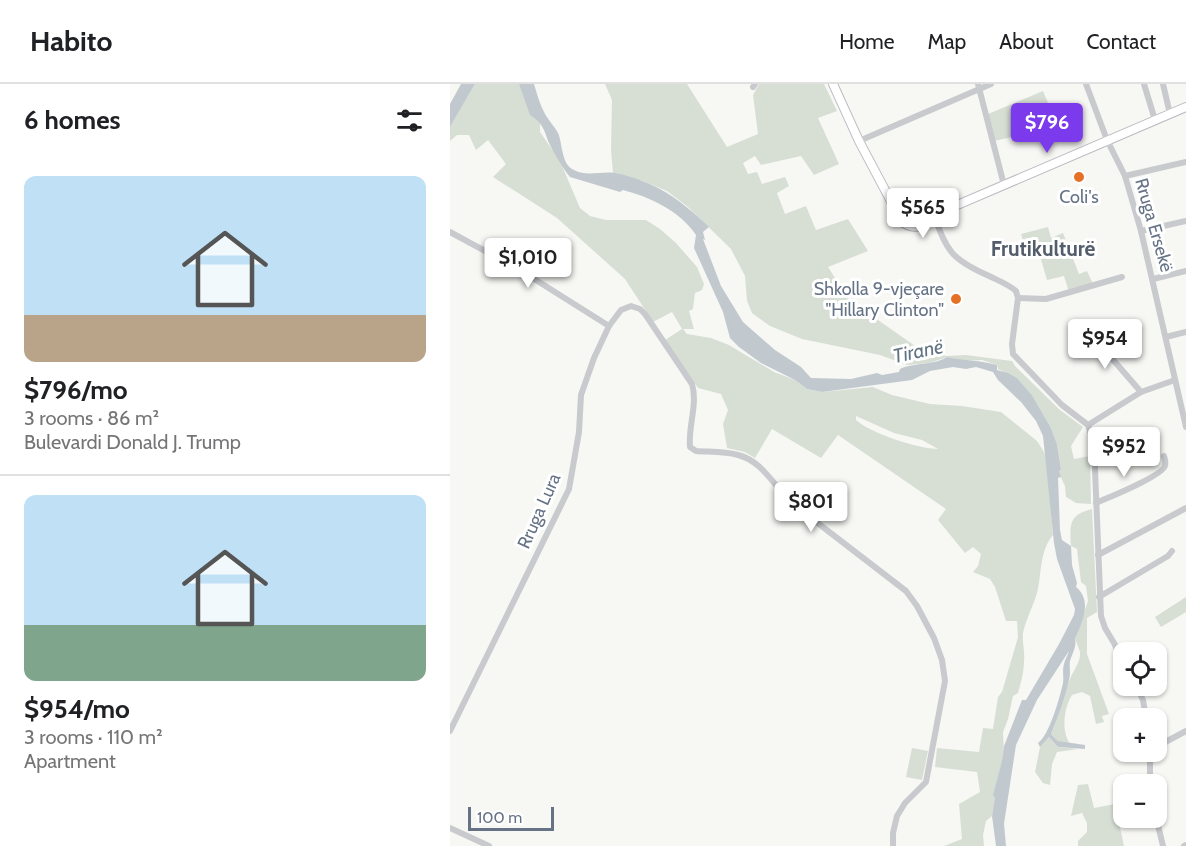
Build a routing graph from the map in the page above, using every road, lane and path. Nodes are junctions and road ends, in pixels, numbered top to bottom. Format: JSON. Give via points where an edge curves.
{"nodes":[{"id":1,"x":833,"y":84,"type":"edge"},
{"id":2,"x":991,"y":84,"type":"edge"},
{"id":3,"x":1086,"y":84,"type":"edge"},
{"id":4,"x":1144,"y":84,"type":"edge"},
{"id":5,"x":1163,"y":84,"type":"edge"},
{"id":6,"x":978,"y":86,"type":"edge"},
{"id":7,"x":1186,"y":107,"type":"edge"},
{"id":8,"x":1170,"y":114,"type":"junction"},
{"id":9,"x":1155,"y":120,"type":"junction"},
{"id":10,"x":1107,"y":140,"type":"junction"},
{"id":11,"x":859,"y":141,"type":"junction"},
{"id":12,"x":1186,"y":162,"type":"edge"},
{"id":13,"x":1125,"y":176,"type":"junction"},
{"id":14,"x":1004,"y":185,"type":"junction"},
{"id":15,"x":933,"y":215,"type":"junction"},
{"id":16,"x":1186,"y":221,"type":"edge"},
{"id":17,"x":450,"y":231,"type":"edge"},
{"id":18,"x":1141,"y":231,"type":"junction"},
{"id":19,"x":1186,"y":271,"type":"edge"},
{"id":20,"x":1122,"y":277,"type":"dead end"},
{"id":21,"x":1153,"y":279,"type":"junction"},
{"id":22,"x":1018,"y":298,"type":"junction"},
{"id":23,"x":609,"y":326,"type":"junction"},
{"id":24,"x":1074,"y":332,"type":"dead end"},
{"id":25,"x":1186,"y":333,"type":"edge"},
{"id":26,"x":1166,"y":337,"type":"junction"},
{"id":27,"x":1175,"y":380,"type":"junction"},
{"id":28,"x":1141,"y":392,"type":"junction"},
{"id":29,"x":1186,"y":395,"type":"edge"},
{"id":30,"x":1179,"y":396,"type":"junction"},
{"id":31,"x":1088,"y":425,"type":"junction"},
{"id":32,"x":1186,"y":427,"type":"edge"},
{"id":33,"x":1142,"y":430,"type":"dead end"},
{"id":34,"x":1094,"y":445,"type":"junction"},
{"id":35,"x":1164,"y":456,"type":"dead end"},
{"id":36,"x":1096,"y":503,"type":"junction"},
{"id":37,"x":1186,"y":508,"type":"edge"},
{"id":38,"x":1172,"y":551,"type":"dead end"},
{"id":39,"x":1098,"y":555,"type":"junction"},
{"id":40,"x":1099,"y":597,"type":"junction"},
{"id":41,"x":1113,"y":642,"type":"edge"},
{"id":42,"x":450,"y":731,"type":"edge"},
{"id":43,"x":1186,"y":731,"type":"edge"},
{"id":44,"x":1167,"y":741,"type":"edge"},
{"id":45,"x":450,"y":828,"type":"edge"},
{"id":46,"x":1159,"y":828,"type":"edge"},
{"id":47,"x":489,"y":846,"type":"edge"},
{"id":48,"x":893,"y":846,"type":"edge"},
{"id":49,"x":1163,"y":846,"type":"edge"}],
"edges":[{"from":1,"to":11,"type":"main road"},
{"from":2,"to":6,"type":"street"},
{"from":3,"to":10,"type":"street","name":"Rruga Ersekë"},
{"from":4,"to":9,"type":"street"},
{"from":5,"to":8,"type":"street"},
{"from":6,"to":11,"type":"street"},
{"from":6,"to":14,"type":"street"},
{"from":7,"to":8,"type":"main road"},
{"from":8,"to":9,"type":"main road"},
{"from":9,"to":10,"type":"main road"},
{"from":10,"to":13,"type":"street","name":"Rruga Ersekë"},
{"from":10,"to":14,"type":"main road"},
{"from":11,"to":15,"type":"main road","via":[[903,223],[922,226]]},
{"from":12,"to":13,"type":"street"},
{"from":13,"to":18,"type":"street","name":"Rruga Ersekë"},
{"from":14,"to":15,"type":"main road"},
{"from":15,"to":22,"type":"street","via":[[952,254],[968,267],[1012,288]]},
{"from":16,"to":18,"type":"street"},
{"from":17,"to":23,"type":"street"},
{"from":18,"to":21,"type":"street","name":"Rruga Ersekë"},
{"from":19,"to":21,"type":"street"},
{"from":20,"to":22,"type":"street","via":[[1046,298]]},
{"from":21,"to":26,"type":"street","name":"Rruga Ersekë"},
{"from":22,"to":31,"type":"street","via":[[1013,354],[1062,405]]},
{"from":23,"to":42,"type":"street","name":"Rruga Lura","via":[[584,384],[568,489]]},
{"from":23,"to":48,"type":"street","name":"Rruga Lura","via":[[621,310],[635,306],[645,314],[692,384],[690,447],[696,451],[740,455],[755,463],[784,496],[906,591],[916,606],[938,648],[945,681],[926,782],[901,809],[894,824]]},
{"from":24,"to":28,"type":"street","via":[[1089,332]]},
{"from":25,"to":26,"type":"street"},
{"from":26,"to":27,"type":"street","name":"Rruga Ersekë"},
{"from":27,"to":28,"type":"street"},
{"from":27,"to":30,"type":"street","name":"Rruga Ersekë"},
{"from":28,"to":31,"type":"street"},
{"from":29,"to":30,"type":"street"},
{"from":30,"to":32,"type":"street","name":"Rruga Ersekë"},
{"from":31,"to":34,"type":"street"},
{"from":33,"to":34,"type":"street"},
{"from":34,"to":36,"type":"street"},
{"from":35,"to":36,"type":"street","via":[[1162,470]]},
{"from":36,"to":39,"type":"street"},
{"from":37,"to":39,"type":"street"},
{"from":38,"to":40,"type":"street"},
{"from":39,"to":40,"type":"street"},
{"from":40,"to":41,"type":"street","via":[[1102,623]]},
{"from":43,"to":44,"type":"street"},
{"from":45,"to":47,"type":"street"},
{"from":46,"to":49,"type":"street"}]}
